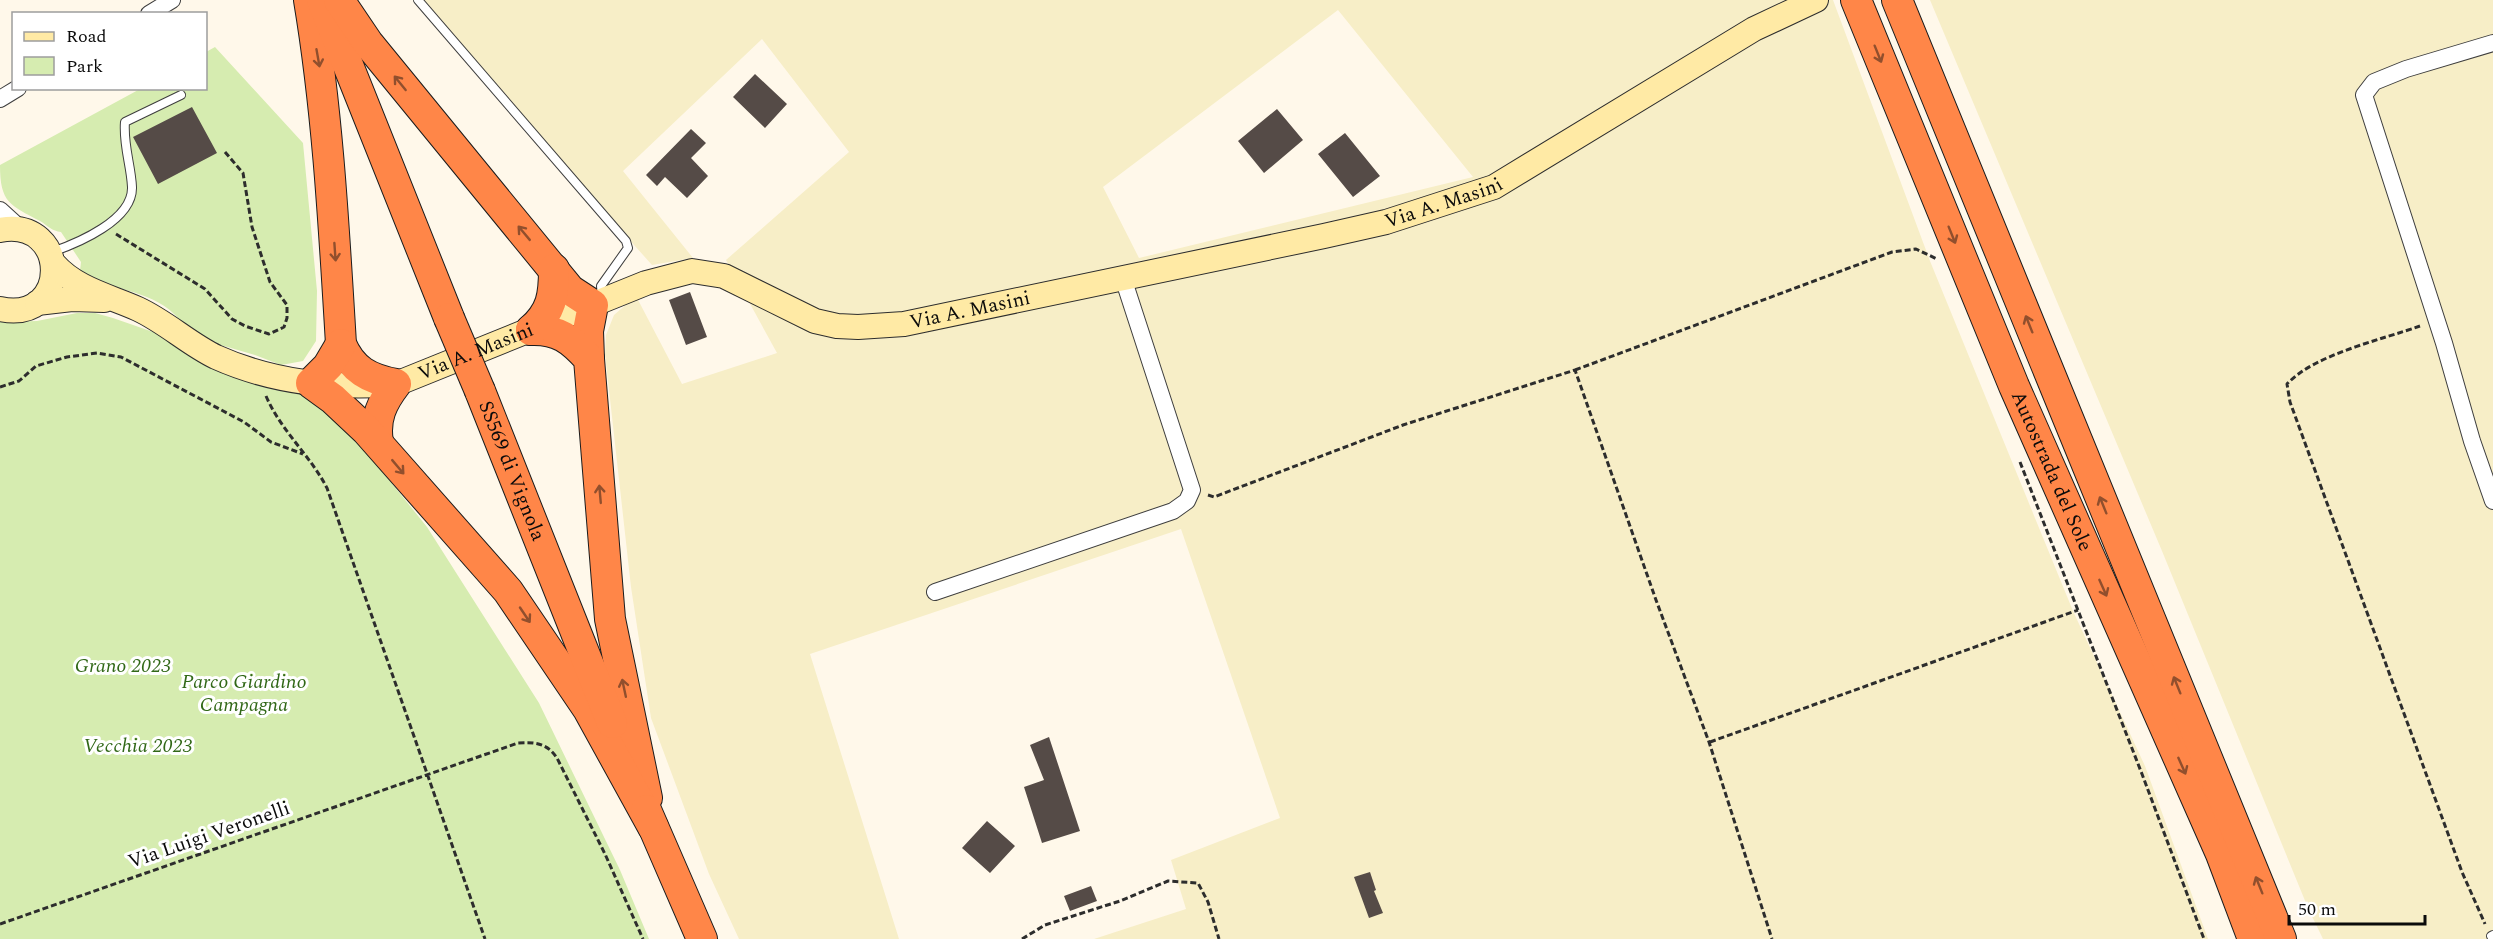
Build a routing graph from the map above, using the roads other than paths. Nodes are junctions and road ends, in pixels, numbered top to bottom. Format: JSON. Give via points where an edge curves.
{"nodes":[{"id":1,"x":172,"y":0,"type":"edge"},
{"id":2,"x":309,"y":0,"type":"edge"},
{"id":3,"x":322,"y":0,"type":"edge"},
{"id":4,"x":339,"y":0,"type":"edge"},
{"id":5,"x":418,"y":0,"type":"edge"},
{"id":6,"x":1856,"y":0,"type":"edge"},
{"id":7,"x":1897,"y":0,"type":"edge"},
{"id":8,"x":1812,"y":2,"type":"edge"},
{"id":9,"x":151,"y":12,"type":"edge"},
{"id":10,"x":2493,"y":43,"type":"edge"},
{"id":11,"x":15,"y":90,"type":"edge"},
{"id":12,"x":181,"y":95,"type":"dead end"},
{"id":13,"x":0,"y":99,"type":"edge"},
{"id":14,"x":0,"y":210,"type":"edge"},
{"id":15,"x":11,"y":230,"type":"edge"},
{"id":16,"x":52,"y":258,"type":"junction"},
{"id":17,"x":554,"y":269,"type":"junction"},
{"id":18,"x":1123,"y":278,"type":"junction"},
{"id":19,"x":111,"y":300,"type":"junction"},
{"id":20,"x":37,"y":303,"type":"junction"},
{"id":21,"x":597,"y":303,"type":"junction"},
{"id":22,"x":0,"y":309,"type":"edge"},
{"id":23,"x":531,"y":330,"type":"junction"},
{"id":24,"x":341,"y":344,"type":"junction"},
{"id":25,"x":589,"y":359,"type":"junction"},
{"id":26,"x":311,"y":383,"type":"junction"},
{"id":27,"x":396,"y":384,"type":"junction"},
{"id":28,"x":378,"y":442,"type":"junction"},
{"id":29,"x":2493,"y":501,"type":"edge"},
{"id":30,"x":935,"y":592,"type":"dead end"},
{"id":31,"x":653,"y":827,"type":"junction"},
{"id":32,"x":702,"y":939,"type":"edge"},
{"id":33,"x":2253,"y":939,"type":"edge"},
{"id":34,"x":2281,"y":939,"type":"edge"}],
"edges":[{"from":1,"to":9,"type":"street"},
{"from":2,"to":24,"type":"highway","one_way":true,"via":[[331,184]]},
{"from":3,"to":31,"type":"highway","name":"SS569 di Vignola","bridge":true},
{"from":17,"to":4,"type":"highway","one_way":true,"via":[[368,43]]},
{"from":5,"to":21,"type":"lane","via":[[626,241],[628,248],[601,286]]},
{"from":6,"to":33,"type":"highway","name":"Autostrada del Sole","one_way":true,"via":[[2013,386],[2221,854]]},
{"from":34,"to":7,"type":"highway","name":"Autostrada del Sole","one_way":true},
{"from":8,"to":18,"type":"street","name":"Via A. Masini","via":[[1754,29],[1494,187],[1386,222]]},
{"from":10,"to":29,"type":"street","via":[[2374,82],[2364,95]]},
{"from":11,"to":13,"type":"street"},
{"from":12,"to":16,"type":"lane","via":[[125,122],[123,140],[132,191],[123,212]]},
{"from":14,"to":15,"type":"street"},
{"from":15,"to":16,"type":"street","name":"Via A. Masini","via":[[43,242]]},
{"from":16,"to":19,"type":"street","name":"Via A. Masini","via":[[70,278]]},
{"from":16,"to":20,"type":"street","via":[[51,286]]},
{"from":17,"to":21,"type":"highway","via":[[570,291]]},
{"from":17,"to":23,"type":"highway","via":[[550,309]]},
{"from":18,"to":21,"type":"street","name":"Via A. Masini","via":[[904,324],[858,327],[815,321],[724,276],[692,271],[646,283]]},
{"from":18,"to":30,"type":"street","via":[[1192,490],[1187,501],[1173,511]]},
{"from":19,"to":20,"type":"street","name":"Via A. Masini"},
{"from":19,"to":26,"type":"street","name":"Via A. Masini","via":[[146,314],[215,357],[274,378]]},
{"from":20,"to":22,"type":"street","name":"Via A. Masini","via":[[14,311]]},
{"from":21,"to":23,"type":"street","name":"Via A. Masini"},
{"from":21,"to":25,"type":"highway","via":[[588,331]]},
{"from":23,"to":25,"type":"highway","via":[[562,334]]},
{"from":23,"to":27,"type":"street","name":"Via A. Masini"},
{"from":24,"to":26,"type":"highway","via":[[328,366]]},
{"from":24,"to":27,"type":"highway","via":[[346,357],[362,373]]},
{"from":31,"to":25,"type":"highway","one_way":true,"via":[[610,619]]},
{"from":26,"to":27,"type":"street","name":"Via A. Masini","via":[[358,387]]},
{"from":26,"to":28,"type":"highway"},
{"from":27,"to":28,"type":"highway","via":[[380,410]]},
{"from":28,"to":31,"type":"highway","one_way":true,"via":[[508,591],[588,709]]},
{"from":31,"to":32,"type":"highway","name":"SS569 di Vignola"}]}
